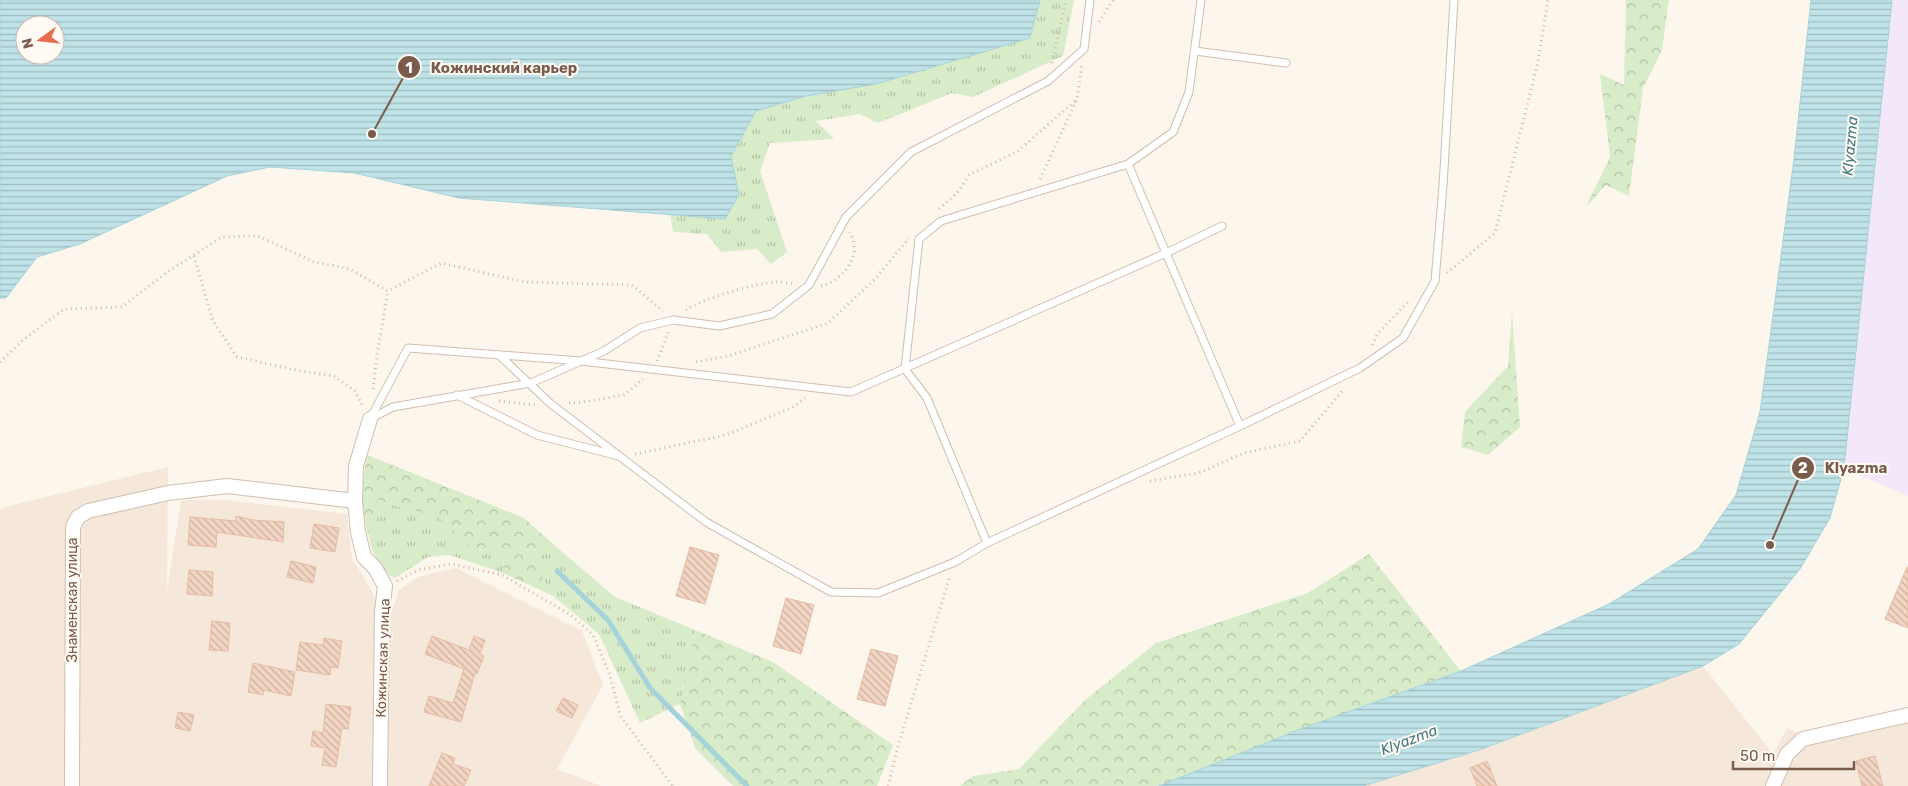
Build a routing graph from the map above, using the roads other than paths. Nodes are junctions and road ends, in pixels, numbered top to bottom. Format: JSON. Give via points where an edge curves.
{"nodes":[{"id":1,"x":1090,"y":0,"type":"edge"},
{"id":2,"x":1201,"y":0,"type":"edge"},
{"id":3,"x":1454,"y":0,"type":"edge"},
{"id":4,"x":1195,"y":51,"type":"junction"},
{"id":5,"x":1286,"y":63,"type":"dead end"},
{"id":6,"x":1128,"y":164,"type":"junction"},
{"id":7,"x":1222,"y":226,"type":"dead end"},
{"id":8,"x":1166,"y":253,"type":"junction"},
{"id":9,"x":499,"y":355,"type":"junction"},
{"id":10,"x":581,"y":361,"type":"junction"},
{"id":11,"x":904,"y":369,"type":"junction"},
{"id":12,"x":530,"y":383,"type":"junction"},
{"id":13,"x":456,"y":395,"type":"junction"},
{"id":14,"x":370,"y":419,"type":"junction"},
{"id":15,"x":1240,"y":426,"type":"junction"},
{"id":16,"x":623,"y":457,"type":"junction"},
{"id":17,"x":355,"y":501,"type":"junction"},
{"id":18,"x":987,"y":543,"type":"junction"},
{"id":19,"x":1908,"y":715,"type":"edge"},
{"id":20,"x":72,"y":786,"type":"edge"},
{"id":21,"x":380,"y":786,"type":"edge"},
{"id":22,"x":1773,"y":786,"type":"edge"}],
"edges":[{"from":1,"to":10,"type":"lane","via":[[1084,49],[1048,81],[911,152],[846,217],[809,285],[772,314],[720,326],[674,320],[640,328]]},
{"from":2,"to":4,"type":"lane"},
{"from":3,"to":15,"type":"lane","via":[[1435,281],[1403,338],[1360,368]]},
{"from":4,"to":5,"type":"lane"},
{"from":4,"to":6,"type":"lane","via":[[1189,92],[1173,132]]},
{"from":6,"to":8,"type":"lane"},
{"from":6,"to":11,"type":"lane","via":[[941,221],[918,239]]},
{"from":7,"to":8,"type":"lane"},
{"from":8,"to":11,"type":"lane"},
{"from":8,"to":15,"type":"lane"},
{"from":9,"to":10,"type":"lane"},
{"from":9,"to":12,"type":"lane"},
{"from":9,"to":14,"type":"lane","via":[[408,348]]},
{"from":10,"to":11,"type":"lane","via":[[851,392]]},
{"from":10,"to":12,"type":"lane"},
{"from":11,"to":18,"type":"lane","via":[[927,398]]},
{"from":12,"to":13,"type":"lane"},
{"from":12,"to":16,"type":"lane","via":[[551,404]]},
{"from":13,"to":14,"type":"lane","via":[[393,407]]},
{"from":13,"to":16,"type":"lane","via":[[537,435]]},
{"from":14,"to":17,"type":"street","name":"Кожинская улица","via":[[356,466]]},
{"from":15,"to":18,"type":"lane"},
{"from":16,"to":18,"type":"lane","via":[[706,522],[831,592],[878,593],[954,562]]},
{"from":17,"to":20,"type":"street","name":"Знаменская улица","via":[[227,486],[168,492],[88,511],[78,517],[73,527]]},
{"from":17,"to":21,"type":"street","name":"Кожинская улица","via":[[364,557],[385,586]]},
{"from":19,"to":22,"type":"street","via":[[1804,739],[1787,754]]}]}
